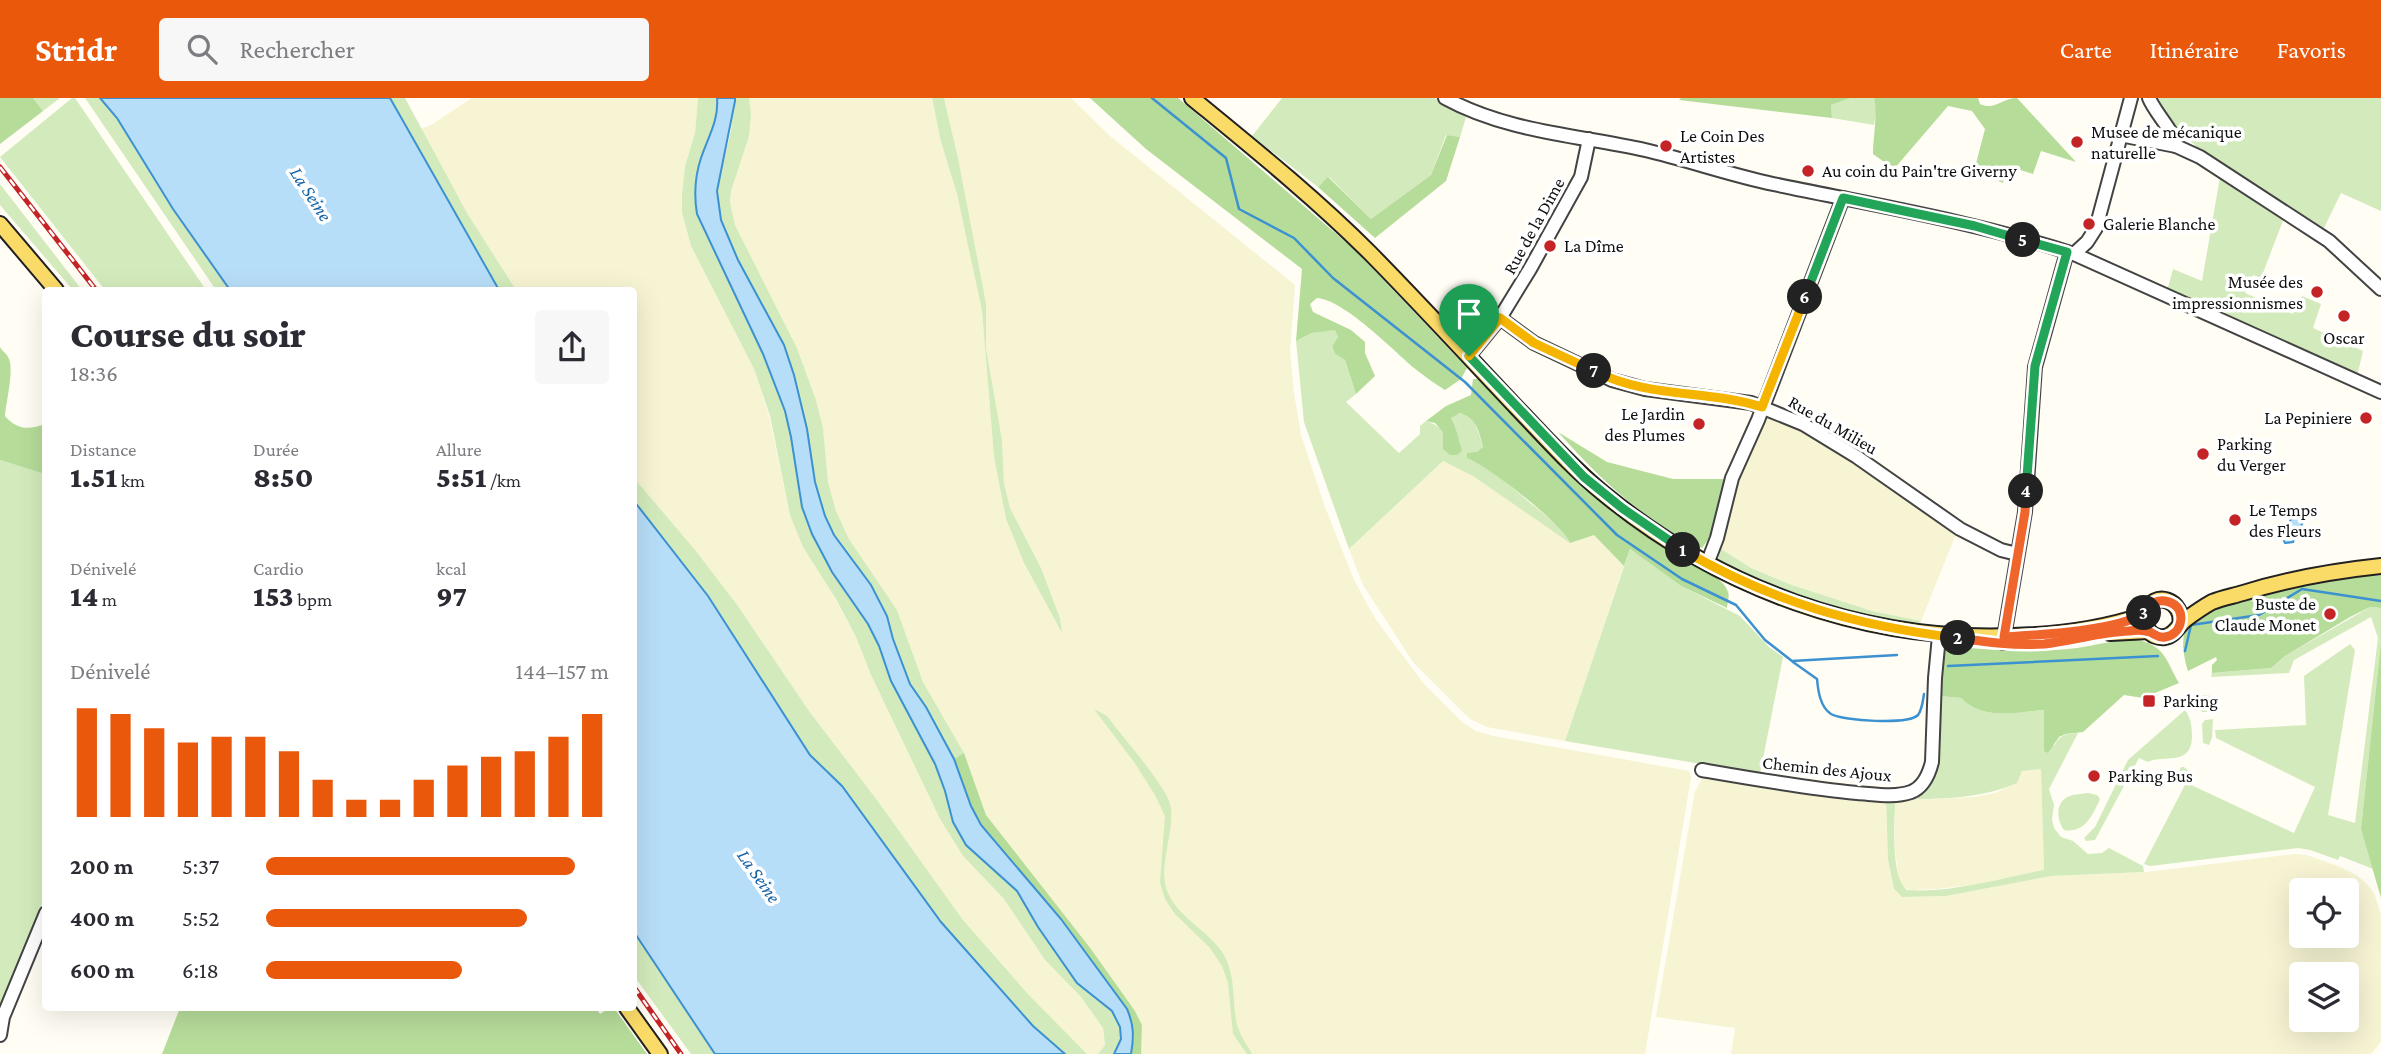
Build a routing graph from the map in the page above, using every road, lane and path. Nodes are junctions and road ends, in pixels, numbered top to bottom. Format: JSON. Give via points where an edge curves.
{"nodes":[{"id":1,"x":1192,"y":98,"type":"edge"},
{"id":2,"x":1445,"y":98,"type":"edge"},
{"id":3,"x":2132,"y":98,"type":"edge"},
{"id":4,"x":2149,"y":98,"type":"edge"},
{"id":5,"x":2120,"y":135,"type":"junction"},
{"id":6,"x":1589,"y":139,"type":"junction"},
{"id":7,"x":2176,"y":146,"type":"junction"},
{"id":8,"x":1843,"y":198,"type":"junction"},
{"id":9,"x":0,"y":224,"type":"edge"},
{"id":10,"x":2071,"y":253,"type":"junction"},
{"id":11,"x":53,"y":287,"type":"edge"},
{"id":12,"x":2381,"y":289,"type":"edge"},
{"id":13,"x":1500,"y":318,"type":"junction"},
{"id":14,"x":1469,"y":356,"type":"junction"},
{"id":15,"x":2381,"y":392,"type":"edge"},
{"id":16,"x":1762,"y":407,"type":"junction"},
{"id":17,"x":2017,"y":554,"type":"junction"},
{"id":18,"x":1707,"y":564,"type":"junction"},
{"id":19,"x":2381,"y":566,"type":"edge"},
{"id":20,"x":2174,"y":603,"type":"junction"},
{"id":21,"x":2212,"y":603,"type":"junction"},
{"id":22,"x":2144,"y":615,"type":"junction"},
{"id":23,"x":2180,"y":625,"type":"junction"},
{"id":24,"x":2149,"y":631,"type":"junction"},
{"id":25,"x":1939,"y":636,"type":"junction"},
{"id":26,"x":2004,"y":640,"type":"junction"},
{"id":27,"x":1702,"y":770,"type":"dead end"},
{"id":28,"x":42,"y":923,"type":"edge"},
{"id":29,"x":629,"y":1011,"type":"edge"},
{"id":30,"x":0,"y":1035,"type":"edge"},
{"id":31,"x":660,"y":1054,"type":"edge"}],
"edges":[{"from":1,"to":14,"type":"main road","via":[[1328,213]]},
{"from":2,"to":6,"type":"street","via":[[1469,111],[1524,128]]},
{"from":3,"to":5,"type":"street"},
{"from":4,"to":7,"type":"street","via":[[2176,138]]},
{"from":5,"to":7,"type":"street"},
{"from":5,"to":10,"type":"street","via":[[2096,228],[2087,242]]},
{"from":6,"to":8,"type":"street"},
{"from":6,"to":13,"type":"street","name":"Rue de la Dime","via":[[1581,177]]},
{"from":7,"to":12,"type":"street","via":[[2329,241]]},
{"from":8,"to":10,"type":"street","via":[[1975,226]]},
{"from":8,"to":16,"type":"street"},
{"from":9,"to":11,"type":"main road"},
{"from":10,"to":15,"type":"street"},
{"from":10,"to":17,"type":"street","via":[[2035,366],[2025,512]]},
{"from":13,"to":14,"type":"street","name":"Rue de la Dime"},
{"from":13,"to":16,"type":"street","name":"Rue du Milieu","via":[[1534,343],[1612,380],[1645,390]]},
{"from":14,"to":18,"type":"main road","via":[[1584,477],[1642,523]]},
{"from":16,"to":17,"type":"street","name":"Rue du Milieu","via":[[1821,434],[1960,529]]},
{"from":16,"to":18,"type":"street","via":[[1732,478]]},
{"from":17,"to":26,"type":"street"},
{"from":18,"to":25,"type":"main road","via":[[1810,608]]},
{"from":19,"to":21,"type":"main road","via":[[2301,578]]},
{"from":20,"to":21,"type":"main road"},
{"from":20,"to":22,"type":"main road","via":[[2156,601]]},
{"from":20,"to":23,"type":"main road"},
{"from":21,"to":23,"type":"main road"},
{"from":22,"to":24,"type":"main road"},
{"from":22,"to":26,"type":"main road"},
{"from":23,"to":24,"type":"main road","via":[[2166,637]]},
{"from":24,"to":26,"type":"main road","via":[[2044,644]]},
{"from":25,"to":26,"type":"main road"},
{"from":25,"to":27,"type":"street","name":"Chemin des Ajoux","via":[[1932,762],[1929,775],[1911,792],[1819,790]]},
{"from":28,"to":30,"type":"street"},
{"from":29,"to":31,"type":"main road"}]}
